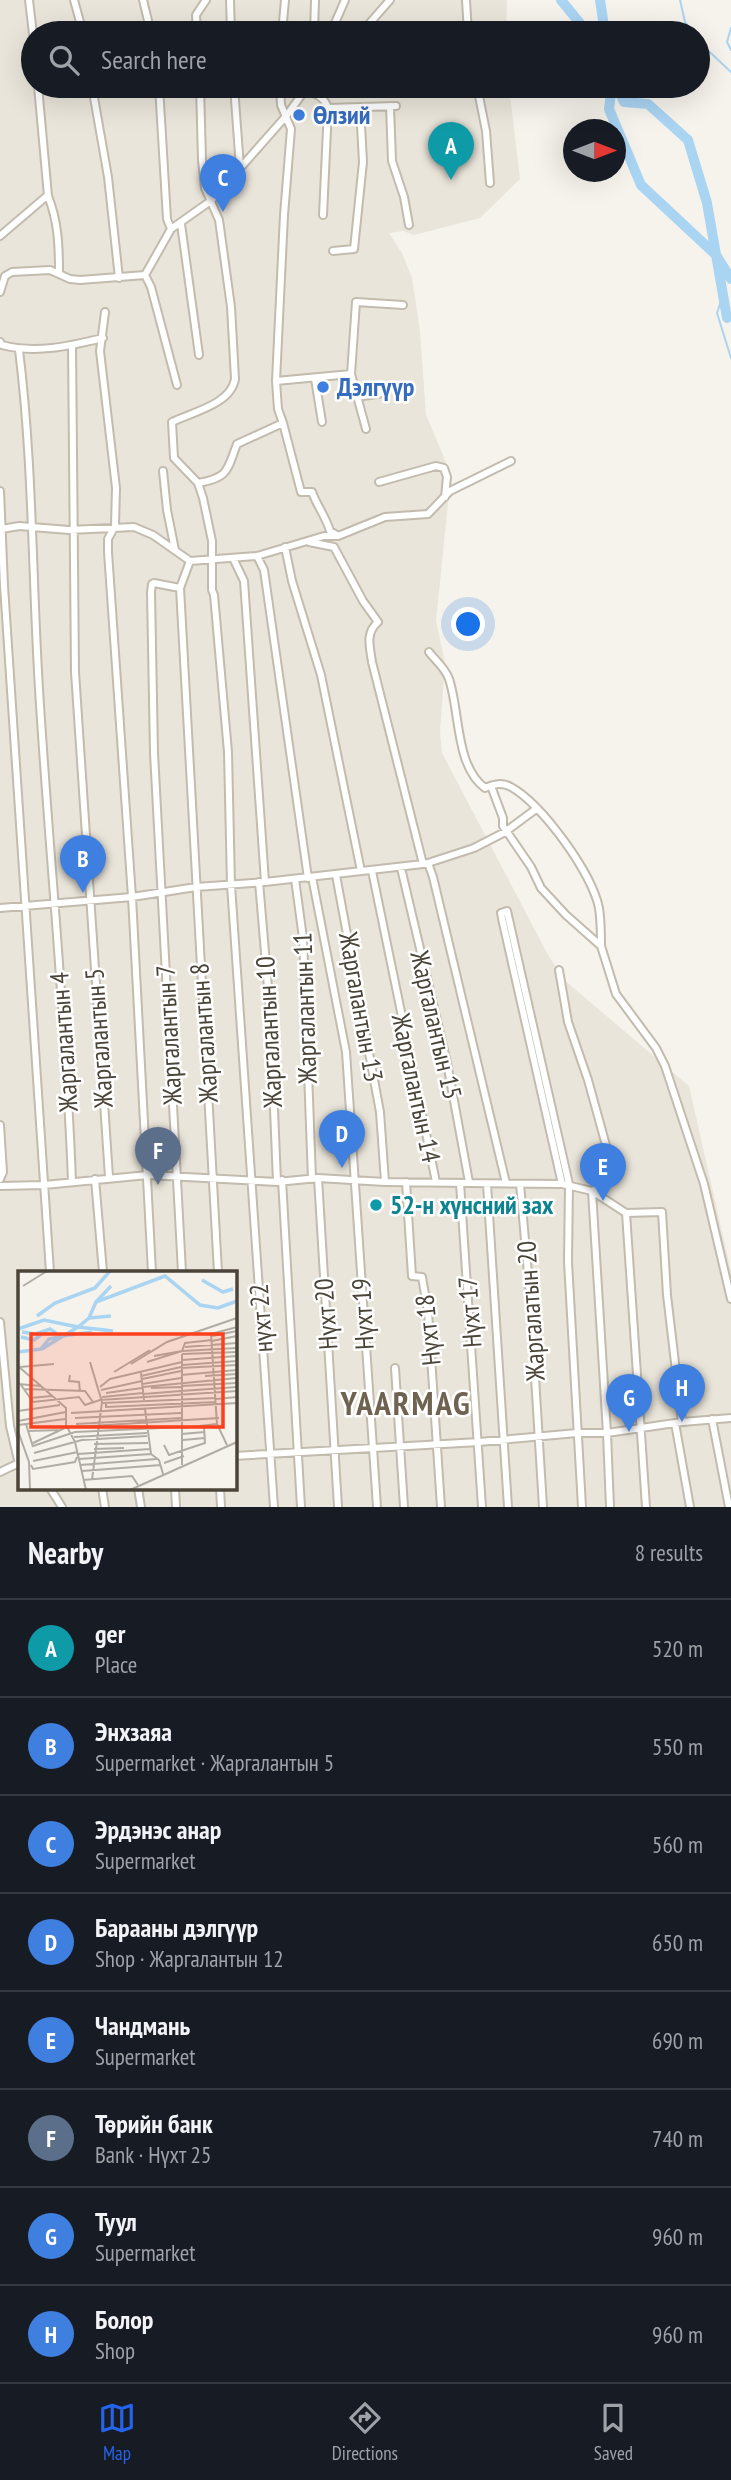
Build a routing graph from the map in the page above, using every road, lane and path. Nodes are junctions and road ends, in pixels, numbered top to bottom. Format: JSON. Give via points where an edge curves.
{"nodes":[{"id":1,"x":29,"y":0,"type":"edge"},
{"id":2,"x":74,"y":0,"type":"edge"},
{"id":3,"x":143,"y":0,"type":"edge"},
{"id":4,"x":206,"y":0,"type":"edge"},
{"id":5,"x":230,"y":0,"type":"edge"},
{"id":6,"x":285,"y":0,"type":"edge"},
{"id":7,"x":315,"y":0,"type":"edge"},
{"id":8,"x":345,"y":0,"type":"edge"},
{"id":9,"x":390,"y":0,"type":"edge"},
{"id":10,"x":466,"y":0,"type":"edge"},
{"id":11,"x":31,"y":21,"type":"edge"},
{"id":12,"x":80,"y":21,"type":"edge"},
{"id":13,"x":148,"y":21,"type":"edge"},
{"id":14,"x":196,"y":21,"type":"edge"},
{"id":15,"x":231,"y":21,"type":"edge"},
{"id":16,"x":283,"y":21,"type":"edge"},
{"id":17,"x":314,"y":21,"type":"edge"},
{"id":18,"x":336,"y":21,"type":"edge"},
{"id":19,"x":372,"y":21,"type":"edge"},
{"id":20,"x":467,"y":21,"type":"edge"},
{"id":21,"x":39,"y":98,"type":"edge"},
{"id":22,"x":94,"y":98,"type":"edge"},
{"id":23,"x":160,"y":98,"type":"edge"},
{"id":24,"x":200,"y":98,"type":"edge"},
{"id":25,"x":235,"y":98,"type":"edge"},
{"id":26,"x":281,"y":98,"type":"edge"},
{"id":27,"x":299,"y":98,"type":"edge"},
{"id":28,"x":321,"y":98,"type":"edge"},
{"id":29,"x":479,"y":98,"type":"edge"},
{"id":30,"x":360,"y":107,"type":"junction"},
{"id":31,"x":328,"y":108,"type":"junction"},
{"id":32,"x":287,"y":115,"type":"junction"},
{"id":33,"x":240,"y":168,"type":"junction"},
{"id":34,"x":490,"y":183,"type":"dead end"},
{"id":35,"x":48,"y":195,"type":"junction"},
{"id":36,"x":212,"y":200,"type":"junction"},
{"id":37,"x":323,"y":215,"type":"dead end"},
{"id":38,"x":181,"y":224,"type":"junction"},
{"id":39,"x":409,"y":225,"type":"dead end"},
{"id":40,"x":171,"y":229,"type":"junction"},
{"id":41,"x":0,"y":236,"type":"edge"},
{"id":42,"x":333,"y":251,"type":"dead end"},
{"id":43,"x":58,"y":272,"type":"junction"},
{"id":44,"x":145,"y":275,"type":"junction"},
{"id":45,"x":119,"y":278,"type":"junction"},
{"id":46,"x":0,"y":292,"type":"edge"},
{"id":47,"x":403,"y":305,"type":"dead end"},
{"id":48,"x":105,"y":312,"type":"dead end"},
{"id":49,"x":103,"y":338,"type":"junction"},
{"id":50,"x":0,"y":342,"type":"edge"},
{"id":51,"x":72,"y":345,"type":"junction"},
{"id":52,"x":19,"y":350,"type":"junction"},
{"id":53,"x":199,"y":355,"type":"dead end"},
{"id":54,"x":351,"y":374,"type":"junction"},
{"id":55,"x":315,"y":379,"type":"junction"},
{"id":56,"x":276,"y":381,"type":"junction"},
{"id":57,"x":177,"y":385,"type":"dead end"},
{"id":58,"x":383,"y":388,"type":"dead end"},
{"id":59,"x":356,"y":397,"type":"junction"},
{"id":60,"x":322,"y":422,"type":"dead end"},
{"id":61,"x":284,"y":423,"type":"junction"},
{"id":62,"x":366,"y":429,"type":"dead end"},
{"id":63,"x":511,"y":461,"type":"dead end"},
{"id":64,"x":163,"y":471,"type":"dead end"},
{"id":65,"x":379,"y":482,"type":"dead end"},
{"id":66,"x":198,"y":483,"type":"junction"},
{"id":67,"x":0,"y":491,"type":"edge"},
{"id":68,"x":445,"y":497,"type":"junction"},
{"id":69,"x":115,"y":526,"type":"junction"},
{"id":70,"x":30,"y":527,"type":"junction"},
{"id":71,"x":1,"y":529,"type":"edge"},
{"id":72,"x":74,"y":530,"type":"junction"},
{"id":73,"x":338,"y":536,"type":"junction"},
{"id":74,"x":309,"y":542,"type":"junction"},
{"id":75,"x":285,"y":548,"type":"junction"},
{"id":76,"x":175,"y":550,"type":"junction"},
{"id":77,"x":257,"y":556,"type":"junction"},
{"id":78,"x":233,"y":558,"type":"junction"},
{"id":79,"x":213,"y":559,"type":"junction"},
{"id":80,"x":190,"y":561,"type":"junction"},
{"id":81,"x":180,"y":588,"type":"junction"},
{"id":82,"x":429,"y":652,"type":"dead end"},
{"id":83,"x":491,"y":786,"type":"junction"},
{"id":84,"x":536,"y":809,"type":"junction"},
{"id":85,"x":507,"y":831,"type":"junction"},
{"id":86,"x":426,"y":864,"type":"junction"},
{"id":87,"x":401,"y":868,"type":"junction"},
{"id":88,"x":372,"y":870,"type":"junction"},
{"id":89,"x":361,"y":871,"type":"junction"},
{"id":90,"x":336,"y":875,"type":"junction"},
{"id":91,"x":310,"y":877,"type":"junction"},
{"id":92,"x":295,"y":879,"type":"junction"},
{"id":93,"x":262,"y":882,"type":"junction"},
{"id":94,"x":231,"y":885,"type":"junction"},
{"id":95,"x":196,"y":887,"type":"junction"},
{"id":96,"x":161,"y":893,"type":"junction"},
{"id":97,"x":132,"y":897,"type":"junction"},
{"id":98,"x":89,"y":900,"type":"junction"},
{"id":99,"x":53,"y":903,"type":"junction"},
{"id":100,"x":25,"y":907,"type":"junction"},
{"id":101,"x":0,"y":908,"type":"edge"},
{"id":102,"x":601,"y":946,"type":"junction"},
{"id":103,"x":559,"y":970,"type":"dead end"},
{"id":104,"x":533,"y":1045,"type":"junction"},
{"id":105,"x":0,"y":1125,"type":"edge"},
{"id":106,"x":148,"y":1175,"type":"junction"},
{"id":107,"x":178,"y":1176,"type":"junction"},
{"id":108,"x":109,"y":1177,"type":"junction"},
{"id":109,"x":214,"y":1178,"type":"junction"},
{"id":110,"x":315,"y":1178,"type":"junction"},
{"id":111,"x":0,"y":1179,"type":"edge"},
{"id":112,"x":95,"y":1180,"type":"junction"},
{"id":113,"x":250,"y":1180,"type":"junction"},
{"id":114,"x":279,"y":1181,"type":"junction"},
{"id":115,"x":355,"y":1181,"type":"junction"},
{"id":116,"x":72,"y":1182,"type":"junction"},
{"id":117,"x":385,"y":1182,"type":"junction"},
{"id":118,"x":406,"y":1182,"type":"junction"},
{"id":119,"x":436,"y":1182,"type":"junction"},
{"id":120,"x":469,"y":1182,"type":"junction"},
{"id":121,"x":460,"y":1183,"type":"junction"},
{"id":122,"x":506,"y":1183,"type":"junction"},
{"id":123,"x":487,"y":1184,"type":"junction"},
{"id":124,"x":520,"y":1184,"type":"junction"},
{"id":125,"x":565,"y":1184,"type":"junction"},
{"id":126,"x":44,"y":1185,"type":"junction"},
{"id":127,"x":0,"y":1186,"type":"edge"},
{"id":128,"x":592,"y":1191,"type":"junction"},
{"id":129,"x":626,"y":1213,"type":"junction"},
{"id":130,"x":50,"y":1271,"type":"edge"},
{"id":131,"x":103,"y":1271,"type":"edge"},
{"id":132,"x":152,"y":1271,"type":"edge"},
{"id":133,"x":182,"y":1271,"type":"edge"},
{"id":134,"x":218,"y":1271,"type":"edge"},
{"id":135,"x":731,"y":1299,"type":"edge"},
{"id":136,"x":0,"y":1322,"type":"edge"},
{"id":137,"x":1,"y":1357,"type":"edge"},
{"id":138,"x":395,"y":1368,"type":"dead end"},
{"id":139,"x":731,"y":1418,"type":"edge"},
{"id":140,"x":712,"y":1419,"type":"junction"},
{"id":141,"x":678,"y":1422,"type":"junction"},
{"id":142,"x":640,"y":1428,"type":"junction"},
{"id":143,"x":577,"y":1433,"type":"junction"},
{"id":144,"x":607,"y":1433,"type":"junction"},
{"id":145,"x":540,"y":1437,"type":"junction"},
{"id":146,"x":504,"y":1440,"type":"junction"},
{"id":147,"x":479,"y":1442,"type":"junction"},
{"id":148,"x":437,"y":1444,"type":"junction"},
{"id":149,"x":400,"y":1446,"type":"junction"},
{"id":150,"x":372,"y":1448,"type":"junction"},
{"id":151,"x":335,"y":1451,"type":"junction"},
{"id":152,"x":298,"y":1454,"type":"junction"},
{"id":153,"x":269,"y":1455,"type":"junction"},
{"id":154,"x":236,"y":1456,"type":"edge"},
{"id":155,"x":18,"y":1459,"type":"edge"},
{"id":156,"x":18,"y":1463,"type":"edge"},
{"id":157,"x":0,"y":1472,"type":"edge"},
{"id":158,"x":51,"y":1490,"type":"edge"},
{"id":159,"x":62,"y":1507,"type":"edge"},
{"id":160,"x":274,"y":1507,"type":"edge"},
{"id":161,"x":301,"y":1507,"type":"edge"},
{"id":162,"x":338,"y":1507,"type":"edge"},
{"id":163,"x":377,"y":1507,"type":"edge"},
{"id":164,"x":404,"y":1507,"type":"edge"},
{"id":165,"x":440,"y":1507,"type":"edge"},
{"id":166,"x":482,"y":1507,"type":"edge"},
{"id":167,"x":508,"y":1507,"type":"edge"},
{"id":168,"x":543,"y":1507,"type":"edge"},
{"id":169,"x":582,"y":1507,"type":"edge"},
{"id":170,"x":610,"y":1507,"type":"edge"},
{"id":171,"x":646,"y":1507,"type":"edge"},
{"id":172,"x":690,"y":1507,"type":"edge"},
{"id":173,"x":729,"y":1507,"type":"edge"}],
"edges":[{"from":1,"to":11,"type":"street"},
{"from":2,"to":12,"type":"street"},
{"from":3,"to":13,"type":"street"},
{"from":4,"to":14,"type":"street"},
{"from":5,"to":15,"type":"street"},
{"from":6,"to":16,"type":"street"},
{"from":7,"to":17,"type":"street"},
{"from":8,"to":18,"type":"street"},
{"from":9,"to":19,"type":"street"},
{"from":10,"to":20,"type":"street"},
{"from":21,"to":35,"type":"street"},
{"from":22,"to":45,"type":"street"},
{"from":23,"to":40,"type":"street"},
{"from":24,"to":36,"type":"street","via":[[205,188]]},
{"from":25,"to":33,"type":"street"},
{"from":26,"to":32,"type":"street"},
{"from":27,"to":32,"type":"street"},
{"from":28,"to":31,"type":"street"},
{"from":29,"to":34,"type":"street"},
{"from":30,"to":31,"type":"street"},
{"from":30,"to":39,"type":"street","via":[[393,106],[392,162]]},
{"from":30,"to":42,"type":"street","via":[[363,162],[354,249]]},
{"from":31,"to":37,"type":"street"},
{"from":32,"to":33,"type":"street"},
{"from":32,"to":56,"type":"street","via":[[291,129]]},
{"from":33,"to":36,"type":"street"},
{"from":35,"to":41,"type":"street"},
{"from":35,"to":43,"type":"street","via":[[59,245]]},
{"from":36,"to":38,"type":"street"},
{"from":36,"to":66,"type":"street","via":[[229,294],[235,379],[234,389],[220,401],[172,422],[174,458]]},
{"from":38,"to":40,"type":"street"},
{"from":38,"to":53,"type":"street"},
{"from":40,"to":44,"type":"street"},
{"from":43,"to":45,"type":"street","via":[[80,280]]},
{"from":43,"to":46,"type":"street","via":[[12,272],[5,276]]},
{"from":44,"to":45,"type":"street"},
{"from":44,"to":57,"type":"street"},
{"from":47,"to":54,"type":"street","via":[[356,302]]},
{"from":48,"to":49,"type":"street"},
{"from":49,"to":51,"type":"street"},
{"from":49,"to":69,"type":"street","via":[[100,351],[116,488]]},
{"from":50,"to":52,"type":"street"},
{"from":51,"to":52,"type":"street"},
{"from":51,"to":72,"type":"street","name":"Жаргалантын 5"},
{"from":52,"to":70,"type":"street","name":"Жаргалантын 4"},
{"from":54,"to":55,"type":"street"},
{"from":54,"to":59,"type":"street"},
{"from":55,"to":56,"type":"street"},
{"from":55,"to":60,"type":"street"},
{"from":56,"to":61,"type":"street"},
{"from":58,"to":59,"type":"street","via":[[383,393]]},
{"from":59,"to":62,"type":"street"},
{"from":61,"to":66,"type":"street","via":[[236,444],[225,475]]},
{"from":61,"to":73,"type":"street","via":[[301,492],[312,492],[330,531]]},
{"from":63,"to":68,"type":"street"},
{"from":64,"to":76,"type":"street"},
{"from":65,"to":68,"type":"street","via":[[436,466],[444,468],[447,477]]},
{"from":66,"to":79,"type":"street","name":"нүхт 22"},
{"from":67,"to":71,"type":"street"},
{"from":68,"to":73,"type":"street","via":[[428,513],[385,517]]},
{"from":69,"to":72,"type":"street"},
{"from":69,"to":76,"type":"street","via":[[134,527]]},
{"from":69,"to":97,"type":"street","via":[[108,552]]},
{"from":70,"to":71,"type":"street"},
{"from":70,"to":72,"type":"street"},
{"from":70,"to":99,"type":"street","name":"Жаргалантын 4"},
{"from":71,"to":100,"type":"street"},
{"from":72,"to":98,"type":"street","name":"Жаргалантын 5","via":[[75,672]]},
{"from":73,"to":74,"type":"street"},
{"from":74,"to":75,"type":"street"},
{"from":74,"to":86,"type":"street","via":[[334,547],[378,622],[369,638],[372,662]]},
{"from":75,"to":77,"type":"street"},
{"from":75,"to":89,"type":"street","via":[[321,675]]},
{"from":76,"to":80,"type":"street"},
{"from":77,"to":78,"type":"street"},
{"from":77,"to":91,"type":"street","name":"Нүхт 19","via":[[264,570]]},
{"from":78,"to":79,"type":"street"},
{"from":78,"to":93,"type":"street","name":"Жаргалантын 10","via":[[244,581]]},
{"from":79,"to":80,"type":"street"},
{"from":79,"to":94,"type":"street","name":"нүхт 22","via":[[212,590],[229,752]]},
{"from":80,"to":81,"type":"street"},
{"from":81,"to":95,"type":"street","name":"Жаргалантын 8"},
{"from":81,"to":96,"type":"street","name":"Жаргалантын 7","via":[[154,583],[151,592]]},
{"from":82,"to":83,"type":"street","via":[[448,676],[462,748],[478,783]]},
{"from":83,"to":84,"type":"street","via":[[510,786]]},
{"from":83,"to":85,"type":"street"},
{"from":84,"to":85,"type":"street"},
{"from":84,"to":102,"type":"street","via":[[555,828],[589,882],[599,907]]},
{"from":85,"to":86,"type":"street"},
{"from":85,"to":102,"type":"street","via":[[541,888]]},
{"from":86,"to":87,"type":"street"},
{"from":86,"to":122,"type":"street"},
{"from":87,"to":88,"type":"street"},
{"from":87,"to":120,"type":"street","name":"Жаргалантын 15","via":[[447,1063]]},
{"from":88,"to":89,"type":"street"},
{"from":88,"to":119,"type":"street","name":"Жаргалантын 14"},
{"from":89,"to":90,"type":"street"},
{"from":90,"to":91,"type":"street"},
{"from":90,"to":117,"type":"street","name":"Жаргалантын 13","via":[[380,1112]]},
{"from":91,"to":92,"type":"street"},
{"from":91,"to":115,"type":"street","name":"Нүхт 19","via":[[346,1052]]},
{"from":92,"to":93,"type":"street"},
{"from":92,"to":110,"type":"street","name":"Жаргалантын 11","via":[[303,938]]},
{"from":93,"to":94,"type":"street"},
{"from":93,"to":114,"type":"street","name":"Жаргалантын 10"},
{"from":94,"to":95,"type":"street"},
{"from":94,"to":113,"type":"street","name":"нүхт 22"},
{"from":95,"to":96,"type":"street"},
{"from":95,"to":109,"type":"street","name":"Жаргалантын 8"},
{"from":96,"to":97,"type":"street"},
{"from":96,"to":107,"type":"street","name":"Жаргалантын 7"},
{"from":97,"to":98,"type":"street"},
{"from":97,"to":106,"type":"street"},
{"from":98,"to":99,"type":"street"},
{"from":98,"to":108,"type":"street","name":"Жаргалантын 5"},
{"from":99,"to":100,"type":"street"},
{"from":99,"to":116,"type":"street","name":"Жаргалантын 4"},
{"from":100,"to":101,"type":"street"},
{"from":100,"to":126,"type":"street"},
{"from":102,"to":135,"type":"street","via":[[616,994],[665,1066],[704,1184]]},
{"from":103,"to":128,"type":"street","via":[[568,1022],[611,1167],[606,1182]]},
{"from":104,"to":104,"type":"street","via":[[503,923],[503,911],[507,911]]},
{"from":104,"to":125,"type":"street"},
{"from":105,"to":111,"type":"street"},
{"from":106,"to":107,"type":"street"},
{"from":106,"to":108,"type":"street"},
{"from":106,"to":132,"type":"street"},
{"from":107,"to":109,"type":"street"},
{"from":107,"to":133,"type":"street","name":"Жаргалантын 7"},
{"from":108,"to":112,"type":"street"},
{"from":109,"to":113,"type":"street"},
{"from":109,"to":134,"type":"street","name":"Жаргалантын 8"},
{"from":110,"to":114,"type":"street"},
{"from":110,"to":115,"type":"street"},
{"from":110,"to":151,"type":"street","name":"Нүхт 20"},
{"from":112,"to":116,"type":"street"},
{"from":112,"to":131,"type":"street"},
{"from":113,"to":114,"type":"street"},
{"from":113,"to":153,"type":"street","name":"нүхт 22"},
{"from":114,"to":152,"type":"street","name":"Жаргалантын 10"},
{"from":115,"to":117,"type":"street"},
{"from":115,"to":150,"type":"street","name":"Нүхт 19"},
{"from":116,"to":126,"type":"street"},
{"from":117,"to":118,"type":"street"},
{"from":118,"to":119,"type":"street"},
{"from":118,"to":148,"type":"street","name":"Нүхт 18","via":[[412,1276],[422,1277],[428,1312]]},
{"from":119,"to":121,"type":"street"},
{"from":120,"to":121,"type":"street"},
{"from":120,"to":123,"type":"street"},
{"from":121,"to":147,"type":"street","name":"Нүхт 17"},
{"from":122,"to":123,"type":"street"},
{"from":122,"to":124,"type":"street"},
{"from":123,"to":146,"type":"street"},
{"from":124,"to":125,"type":"street"},
{"from":124,"to":145,"type":"street","name":"Жаргалатын 20"},
{"from":125,"to":128,"type":"street"},
{"from":125,"to":143,"type":"street"},
{"from":126,"to":127,"type":"street"},
{"from":126,"to":130,"type":"street"},
{"from":128,"to":129,"type":"street"},
{"from":128,"to":144,"type":"street"},
{"from":129,"to":141,"type":"street","via":[[662,1212]]},
{"from":129,"to":142,"type":"street"},
{"from":136,"to":137,"type":"street"},
{"from":137,"to":155,"type":"street"},
{"from":138,"to":149,"type":"street"},
{"from":139,"to":140,"type":"street"},
{"from":140,"to":141,"type":"street"},
{"from":140,"to":173,"type":"street"},
{"from":141,"to":142,"type":"street"},
{"from":141,"to":172,"type":"street"},
{"from":142,"to":144,"type":"street"},
{"from":142,"to":171,"type":"street"},
{"from":143,"to":144,"type":"street"},
{"from":143,"to":145,"type":"street"},
{"from":143,"to":169,"type":"street"},
{"from":144,"to":170,"type":"street"},
{"from":145,"to":146,"type":"street"},
{"from":145,"to":168,"type":"street","name":"Жаргалатын 20"},
{"from":146,"to":147,"type":"street"},
{"from":146,"to":167,"type":"street"},
{"from":147,"to":148,"type":"street"},
{"from":147,"to":166,"type":"street","name":"Нүхт 17"},
{"from":148,"to":149,"type":"street"},
{"from":148,"to":165,"type":"street"},
{"from":149,"to":150,"type":"street"},
{"from":149,"to":164,"type":"street"},
{"from":150,"to":151,"type":"street"},
{"from":150,"to":163,"type":"street","name":"Нүхт 19"},
{"from":151,"to":152,"type":"street"},
{"from":151,"to":162,"type":"street","name":"Нүхт 20"},
{"from":152,"to":153,"type":"street"},
{"from":152,"to":161,"type":"street","name":"Жаргалантын 10"},
{"from":153,"to":154,"type":"street"},
{"from":153,"to":160,"type":"street","name":"нүхт 22"},
{"from":156,"to":157,"type":"street"},
{"from":158,"to":159,"type":"street"}]}
